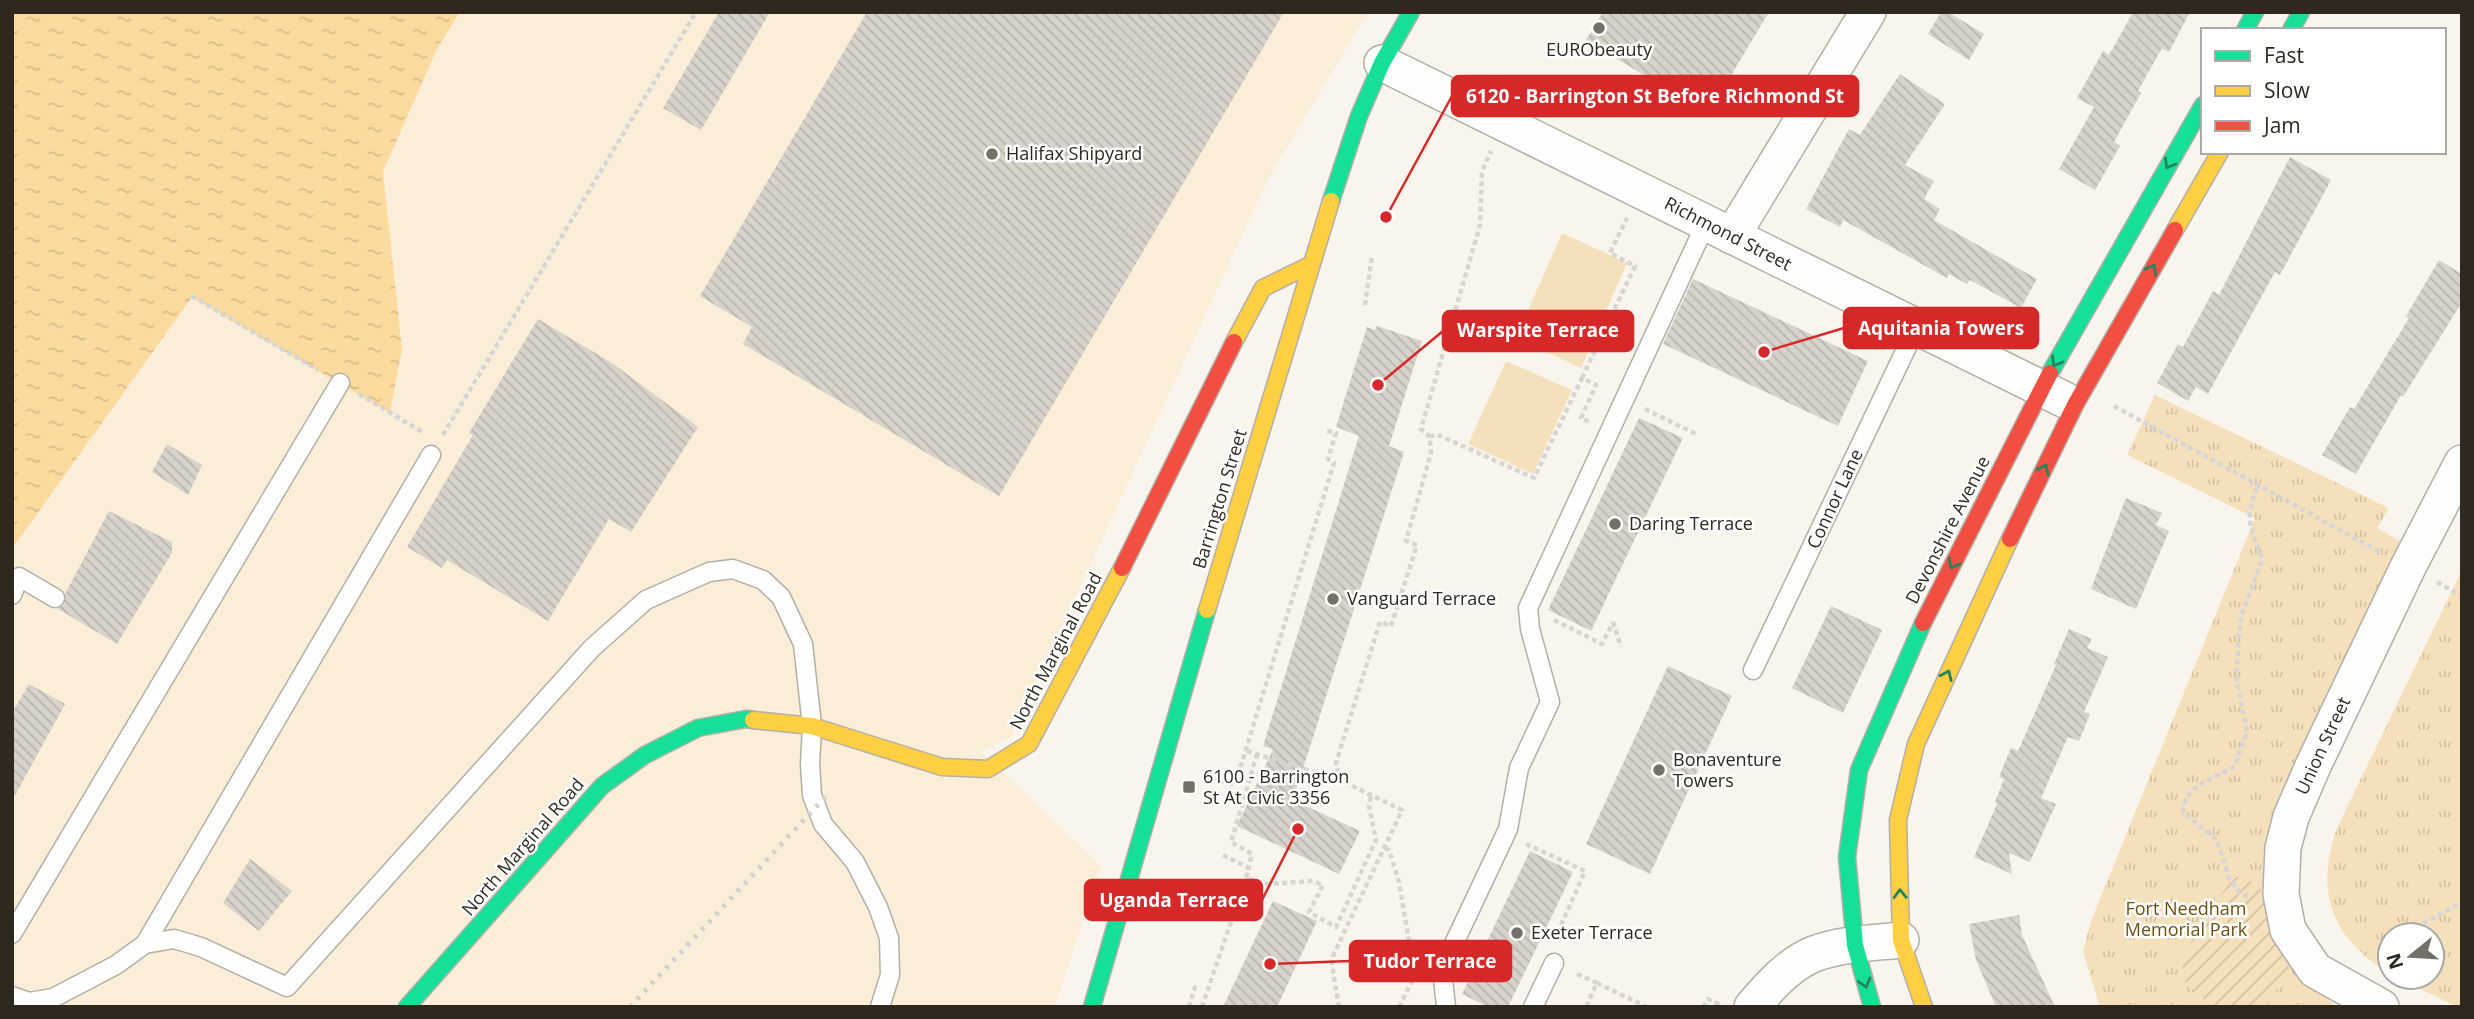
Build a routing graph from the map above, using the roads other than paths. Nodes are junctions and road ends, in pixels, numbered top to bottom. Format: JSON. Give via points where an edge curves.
{"nodes":[{"id":1,"x":1411,"y":12,"type":"edge"},
{"id":2,"x":1868,"y":12,"type":"edge"},
{"id":3,"x":2255,"y":12,"type":"edge"},
{"id":4,"x":2301,"y":12,"type":"edge"},
{"id":5,"x":2246,"y":28,"type":"edge"},
{"id":6,"x":2292,"y":28,"type":"edge"},
{"id":7,"x":1381,"y":63,"type":"junction"},
{"id":8,"x":2201,"y":108,"type":"edge"},
{"id":9,"x":2219,"y":154,"type":"edge"},
{"id":10,"x":1719,"y":230,"type":"junction"},
{"id":11,"x":1310,"y":265,"type":"junction"},
{"id":12,"x":1916,"y":328,"type":"junction"},
{"id":13,"x":340,"y":383,"type":"road end"},
{"id":14,"x":2040,"y":388,"type":"junction"},
{"id":15,"x":2080,"y":395,"type":"junction"},
{"id":16,"x":435,"y":448,"type":"road end"},
{"id":17,"x":2462,"y":463,"type":"edge"},
{"id":18,"x":12,"y":595,"type":"edge"},
{"id":19,"x":55,"y":598,"type":"dead end"},
{"id":20,"x":1753,"y":670,"type":"dead end"},
{"id":21,"x":813,"y":726,"type":"junction"},
{"id":22,"x":12,"y":934,"type":"edge"},
{"id":23,"x":1901,"y":940,"type":"junction"},
{"id":24,"x":145,"y":944,"type":"junction"},
{"id":25,"x":1855,"y":945,"type":"junction"},
{"id":26,"x":1554,"y":963,"type":"dead end"},
{"id":27,"x":12,"y":996,"type":"edge"},
{"id":28,"x":1736,"y":1006,"type":"edge"},
{"id":29,"x":407,"y":1007,"type":"edge"},
{"id":30,"x":880,"y":1007,"type":"edge"},
{"id":31,"x":1093,"y":1007,"type":"edge"},
{"id":32,"x":1446,"y":1007,"type":"edge"},
{"id":33,"x":1533,"y":1007,"type":"edge"},
{"id":34,"x":1872,"y":1007,"type":"edge"},
{"id":35,"x":1924,"y":1007,"type":"edge"},
{"id":36,"x":2381,"y":1007,"type":"edge"}],
"edges":[{"from":1,"to":7,"type":"street","name":"Barrington Street"},
{"from":2,"to":10,"type":"street"},
{"from":3,"to":5,"type":"street"},
{"from":4,"to":6,"type":"street"},
{"from":7,"to":10,"type":"street","name":"Richmond Street"},
{"from":7,"to":11,"type":"street","name":"Barrington Street"},
{"from":8,"to":14,"type":"street","name":"Devonshire Avenue","one_way":true},
{"from":15,"to":9,"type":"street","one_way":true},
{"from":10,"to":12,"type":"street","name":"Richmond Street"},
{"from":10,"to":32,"type":"lane","via":[[1528,608],[1550,702],[1520,768],[1508,830],[1442,969]]},
{"from":11,"to":21,"type":"street","name":"North Marginal Road","via":[[1263,288],[1254,302],[1030,744],[988,769],[942,767]]},
{"from":11,"to":31,"type":"street","name":"Barrington Street"},
{"from":12,"to":14,"type":"street","name":"Richmond Street"},
{"from":12,"to":20,"type":"lane","name":"Connor Lane"},
{"from":13,"to":22,"type":"lane"},
{"from":14,"to":15,"type":"street","name":"Richmond Street"},
{"from":14,"to":25,"type":"street","name":"Devonshire Avenue","one_way":true,"via":[[1922,626],[1859,770],[1847,857]]},
{"from":23,"to":15,"type":"street","one_way":true,"via":[[1898,820],[1916,744]]},
{"from":16,"to":24,"type":"lane"},
{"from":17,"to":36,"type":"street","name":"Union Street","via":[[2291,817],[2283,848],[2281,894],[2288,930],[2315,970]]},
{"from":18,"to":19,"type":"lane","via":[[19,577]]},
{"from":21,"to":24,"type":"lane","via":[[803,644],[781,597],[763,580],[733,569],[709,572],[646,600],[592,648],[287,987],[174,939]]},
{"from":21,"to":29,"type":"street","name":"North Marginal Road","via":[[746,719],[698,728],[645,755],[602,786]]},
{"from":21,"to":30,"type":"lane","via":[[812,795],[823,824],[855,862],[889,938],[891,975]]},
{"from":23,"to":25,"type":"street"},
{"from":23,"to":35,"type":"street"},
{"from":24,"to":27,"type":"lane","via":[[53,998],[29,1002]]},
{"from":25,"to":28,"type":"street","via":[[1813,954]]},
{"from":25,"to":34,"type":"street","name":"Devonshire Avenue","one_way":true},
{"from":26,"to":33,"type":"lane"}]}
